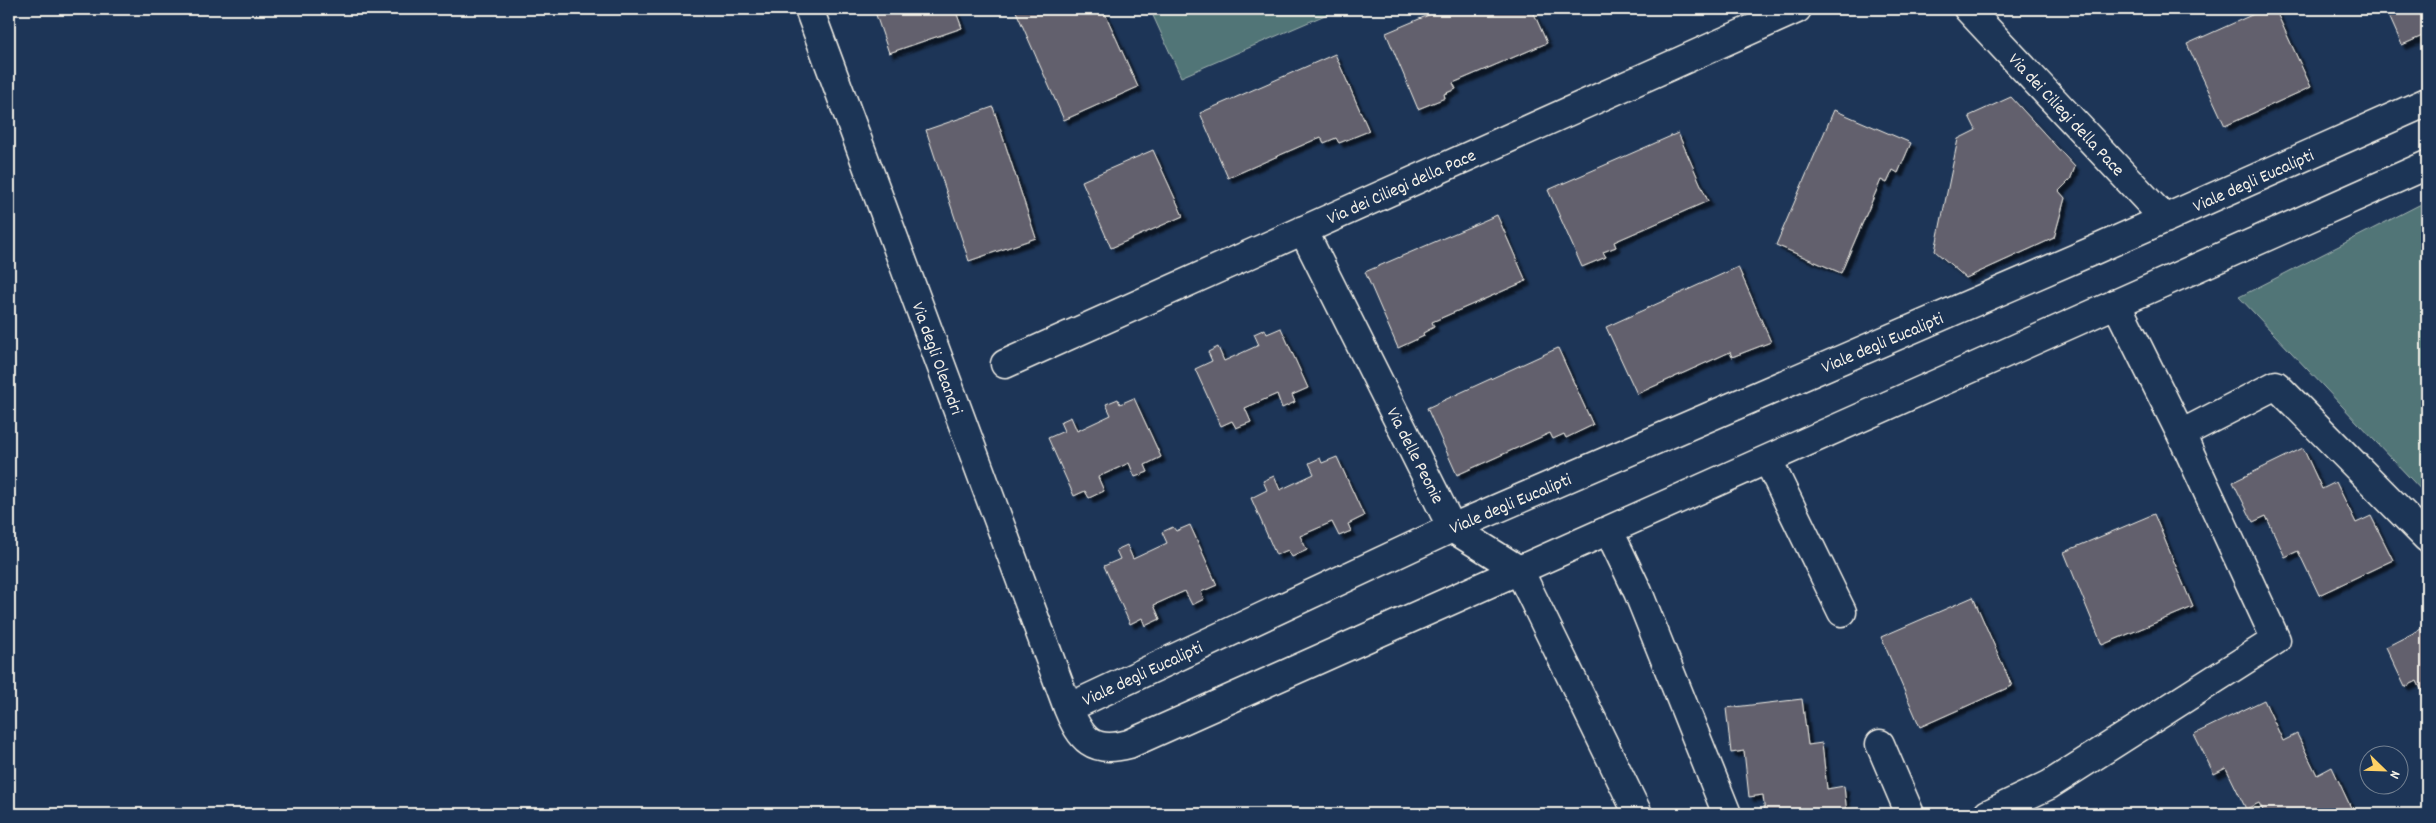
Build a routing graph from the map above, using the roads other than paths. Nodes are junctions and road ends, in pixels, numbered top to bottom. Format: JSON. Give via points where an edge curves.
{"nodes":[{"id":1,"x":808,"y":9,"type":"edge"},
{"id":2,"x":1797,"y":9,"type":"edge"},
{"id":3,"x":1968,"y":9,"type":"edge"},
{"id":4,"x":2427,"y":102,"type":"edge"},
{"id":5,"x":2427,"y":166,"type":"edge"},
{"id":6,"x":2165,"y":219,"type":"junction"},
{"id":7,"x":1303,"y":230,"type":"junction"},
{"id":8,"x":2116,"y":303,"type":"junction"},
{"id":9,"x":1005,"y":364,"type":"dead end"},
{"id":10,"x":2181,"y":434,"type":"junction"},
{"id":11,"x":1768,"y":460,"type":"junction"},
{"id":12,"x":1452,"y":528,"type":"junction"},
{"id":13,"x":1609,"y":531,"type":"junction"},
{"id":14,"x":2427,"y":538,"type":"edge"},
{"id":15,"x":1519,"y":570,"type":"junction"},
{"id":16,"x":1842,"y":612,"type":"dead end"},
{"id":17,"x":1068,"y":708,"type":"junction"},
{"id":18,"x":1880,"y":744,"type":"dead end"},
{"id":19,"x":1638,"y":814,"type":"edge"},
{"id":20,"x":1727,"y":814,"type":"edge"},
{"id":21,"x":1910,"y":814,"type":"edge"},
{"id":22,"x":1988,"y":814,"type":"edge"}],
"edges":[{"from":1,"to":17,"type":"street","name":"Via degli Oleandri"},
{"from":2,"to":7,"type":"street","name":"Via dei Ciliegi della Pace"},
{"from":3,"to":6,"type":"street","name":"Via dei Ciliegi della Pace"},
{"from":4,"to":6,"type":"street","name":"Viale degli Eucalipti"},
{"from":5,"to":8,"type":"street","name":"Viale degli Eucalipti"},
{"from":6,"to":12,"type":"street","name":"Viale degli Eucalipti"},
{"from":7,"to":9,"type":"street","name":"Via dei Ciliegi della Pace"},
{"from":7,"to":12,"type":"street","name":"Via delle Peonie"},
{"from":8,"to":10,"type":"street"},
{"from":8,"to":11,"type":"street","name":"Viale degli Eucalipti"},
{"from":10,"to":14,"type":"street","via":[[2276,385]]},
{"from":10,"to":22,"type":"street","via":[[2276,640],[2049,785]]},
{"from":11,"to":13,"type":"street","name":"Viale degli Eucalipti"},
{"from":11,"to":16,"type":"street"},
{"from":12,"to":15,"type":"street"},
{"from":12,"to":17,"type":"street","name":"Viale degli Eucalipti"},
{"from":13,"to":15,"type":"street","name":"Viale degli Eucalipti"},
{"from":13,"to":20,"type":"street","via":[[1638,592]]},
{"from":15,"to":17,"type":"street","name":"Viale degli Eucalipti","via":[[1129,744],[1109,748],[1090,742],[1082,736]]},
{"from":15,"to":19,"type":"street"},
{"from":18,"to":21,"type":"street"}]}
